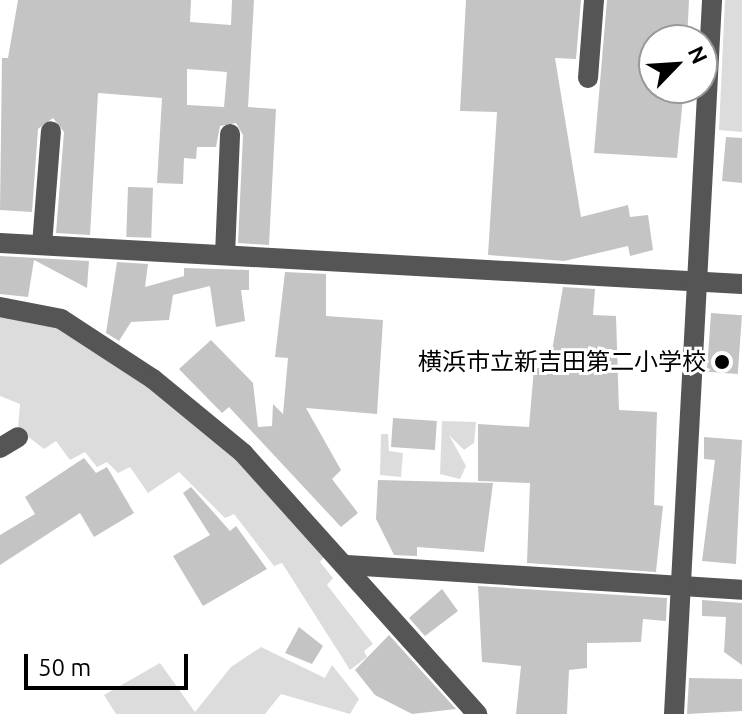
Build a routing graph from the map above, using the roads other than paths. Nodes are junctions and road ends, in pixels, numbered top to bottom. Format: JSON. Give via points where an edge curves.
{"nodes":[{"id":1,"x":594,"y":0,"type":"edge"},
{"id":2,"x":712,"y":0,"type":"edge"},
{"id":3,"x":588,"y":78,"type":"dead end"},
{"id":4,"x":51,"y":131,"type":"dead end"},
{"id":5,"x":230,"y":134,"type":"dead end"},
{"id":6,"x":0,"y":243,"type":"edge"},
{"id":7,"x":42,"y":245,"type":"junction"},
{"id":8,"x":225,"y":255,"type":"junction"},
{"id":9,"x":697,"y":282,"type":"junction"},
{"id":10,"x":742,"y":284,"type":"edge"},
{"id":11,"x":0,"y":307,"type":"edge"},
{"id":12,"x":18,"y":437,"type":"dead end"},
{"id":13,"x":0,"y":448,"type":"edge"},
{"id":14,"x":347,"y":565,"type":"junction"},
{"id":15,"x":679,"y":587,"type":"junction"},
{"id":16,"x":742,"y":590,"type":"edge"},
{"id":17,"x":477,"y":714,"type":"edge"},
{"id":18,"x":674,"y":714,"type":"edge"}],
"edges":[{"from":1,"to":3,"type":"street"},
{"from":2,"to":9,"type":"street"},
{"from":4,"to":7,"type":"street"},
{"from":5,"to":8,"type":"street"},
{"from":6,"to":7,"type":"street"},
{"from":7,"to":8,"type":"street"},
{"from":8,"to":9,"type":"street"},
{"from":9,"to":10,"type":"street"},
{"from":9,"to":15,"type":"street"},
{"from":11,"to":14,"type":"street","via":[[61,319],[153,379],[243,453]]},
{"from":12,"to":13,"type":"street"},
{"from":14,"to":15,"type":"street"},
{"from":14,"to":17,"type":"street"},
{"from":15,"to":16,"type":"street"},
{"from":15,"to":18,"type":"street"}]}
